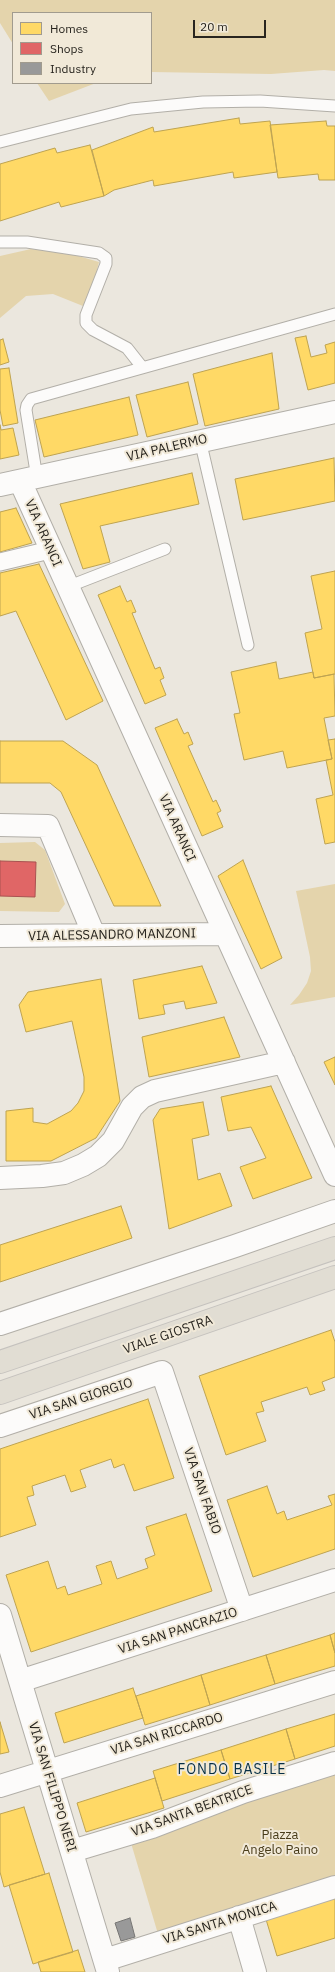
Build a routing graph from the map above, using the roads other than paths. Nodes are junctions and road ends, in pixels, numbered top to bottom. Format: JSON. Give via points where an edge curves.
{"nodes":[{"id":1,"x":335,"y":106,"type":"edge"},
{"id":2,"x":0,"y":142,"type":"edge"},
{"id":3,"x":0,"y":242,"type":"edge"},
{"id":4,"x":335,"y":314,"type":"edge"},
{"id":5,"x":142,"y":367,"type":"junction"},
{"id":6,"x":335,"y":412,"type":"edge"},
{"id":7,"x":200,"y":440,"type":"junction"},
{"id":8,"x":19,"y":481,"type":"edge"},
{"id":9,"x":165,"y":549,"type":"dead end"},
{"id":10,"x":50,"y":550,"type":"junction"},
{"id":11,"x":0,"y":562,"type":"edge"},
{"id":12,"x":67,"y":587,"type":"junction"},
{"id":13,"x":248,"y":645,"type":"dead end"},
{"id":14,"x":0,"y":825,"type":"edge"},
{"id":15,"x":225,"y":934,"type":"junction"},
{"id":16,"x":94,"y":935,"type":"junction"},
{"id":17,"x":0,"y":936,"type":"edge"},
{"id":18,"x":284,"y":1062,"type":"junction"},
{"id":19,"x":335,"y":1175,"type":"edge"},
{"id":20,"x":0,"y":1178,"type":"edge"},
{"id":21,"x":335,"y":1211,"type":"edge"},
{"id":22,"x":335,"y":1248,"type":"edge"},
{"id":23,"x":335,"y":1277,"type":"edge"},
{"id":24,"x":0,"y":1324,"type":"edge"},
{"id":25,"x":0,"y":1362,"type":"edge"},
{"id":26,"x":162,"y":1372,"type":"joint"},
{"id":27,"x":0,"y":1393,"type":"edge"},
{"id":28,"x":0,"y":1426,"type":"edge"},
{"id":29,"x":335,"y":1580,"type":"edge"},
{"id":30,"x":242,"y":1610,"type":"junction"},
{"id":31,"x":0,"y":1615,"type":"edge"},
{"id":32,"x":20,"y":1681,"type":"junction"},
{"id":33,"x":335,"y":1682,"type":"edge"},
{"id":34,"x":335,"y":1763,"type":"edge"},
{"id":35,"x":47,"y":1772,"type":"junction"},
{"id":36,"x":0,"y":1786,"type":"edge"},
{"id":37,"x":72,"y":1851,"type":"junction"},
{"id":38,"x":335,"y":1887,"type":"edge"},
{"id":39,"x":239,"y":1918,"type":"junction"},
{"id":40,"x":106,"y":1966,"type":"edge"},
{"id":41,"x":255,"y":1972,"type":"edge"}],
"edges":[{"from":1,"to":2,"type":"lane","via":[[253,101],[202,102],[131,109]]},
{"from":3,"to":5,"type":"lane","via":[[27,242],[99,253],[106,258],[86,315],[86,323],[93,330],[127,348]]},
{"from":4,"to":5,"type":"lane"},
{"from":5,"to":8,"type":"lane","via":[[31,399],[26,410]]},
{"from":6,"to":7,"type":"street","name":"VIA PALERMO"},
{"from":7,"to":8,"type":"street","name":"VIA PALERMO"},
{"from":7,"to":13,"type":"lane"},
{"from":8,"to":10,"type":"street","name":"VIA ARANCI"},
{"from":9,"to":12,"type":"lane"},
{"from":10,"to":11,"type":"street"},
{"from":10,"to":12,"type":"street","name":"VIA ARANCI"},
{"from":12,"to":15,"type":"street","name":"VIA ARANCI"},
{"from":14,"to":16,"type":"street","via":[[48,826]]},
{"from":15,"to":16,"type":"street","name":"VIA ALESSANDRO MANZONI"},
{"from":15,"to":18,"type":"street","name":"VIA ARANCI"},
{"from":16,"to":17,"type":"street","name":"VIA ALESSANDRO MANZONI"},
{"from":18,"to":19,"type":"street","name":"VIA ARANCI"},
{"from":18,"to":20,"type":"street","via":[[155,1091],[142,1097],[132,1107],[113,1141],[98,1156],[83,1165],[42,1176]]},
{"from":21,"to":24,"type":"street"},
{"from":22,"to":25,"type":"main road"},
{"from":23,"to":27,"type":"main road","name":"VIALE GIOSTRA"},
{"from":26,"to":28,"type":"street","name":"VIA SAN GIORGIO"},
{"from":26,"to":30,"type":"street","name":"VIA SAN FABIO"},
{"from":29,"to":30,"type":"street","name":"VIA SAN PANCRAZIO"},
{"from":30,"to":32,"type":"street","name":"VIA SAN PANCRAZIO"},
{"from":31,"to":32,"type":"street","name":"VIA SAN FILIPPO NERI"},
{"from":32,"to":35,"type":"street","name":"VIA SAN FILIPPO NERI"},
{"from":33,"to":35,"type":"street","name":"VIA SAN RICCARDO"},
{"from":34,"to":37,"type":"street","name":"VIA SANTA BEATRICE","via":[[243,1792],[152,1827]]},
{"from":35,"to":36,"type":"street","name":"VIA SAN RICCARDO"},
{"from":35,"to":37,"type":"street","name":"VIA SAN FILIPPO NERI"},
{"from":37,"to":40,"type":"street","name":"VIA SAN FILIPPO NERI"},
{"from":38,"to":39,"type":"street","name":"VIA SANTA MONICA"},
{"from":39,"to":40,"type":"street","name":"VIA SANTA MONICA"},
{"from":39,"to":41,"type":"street"}]}
